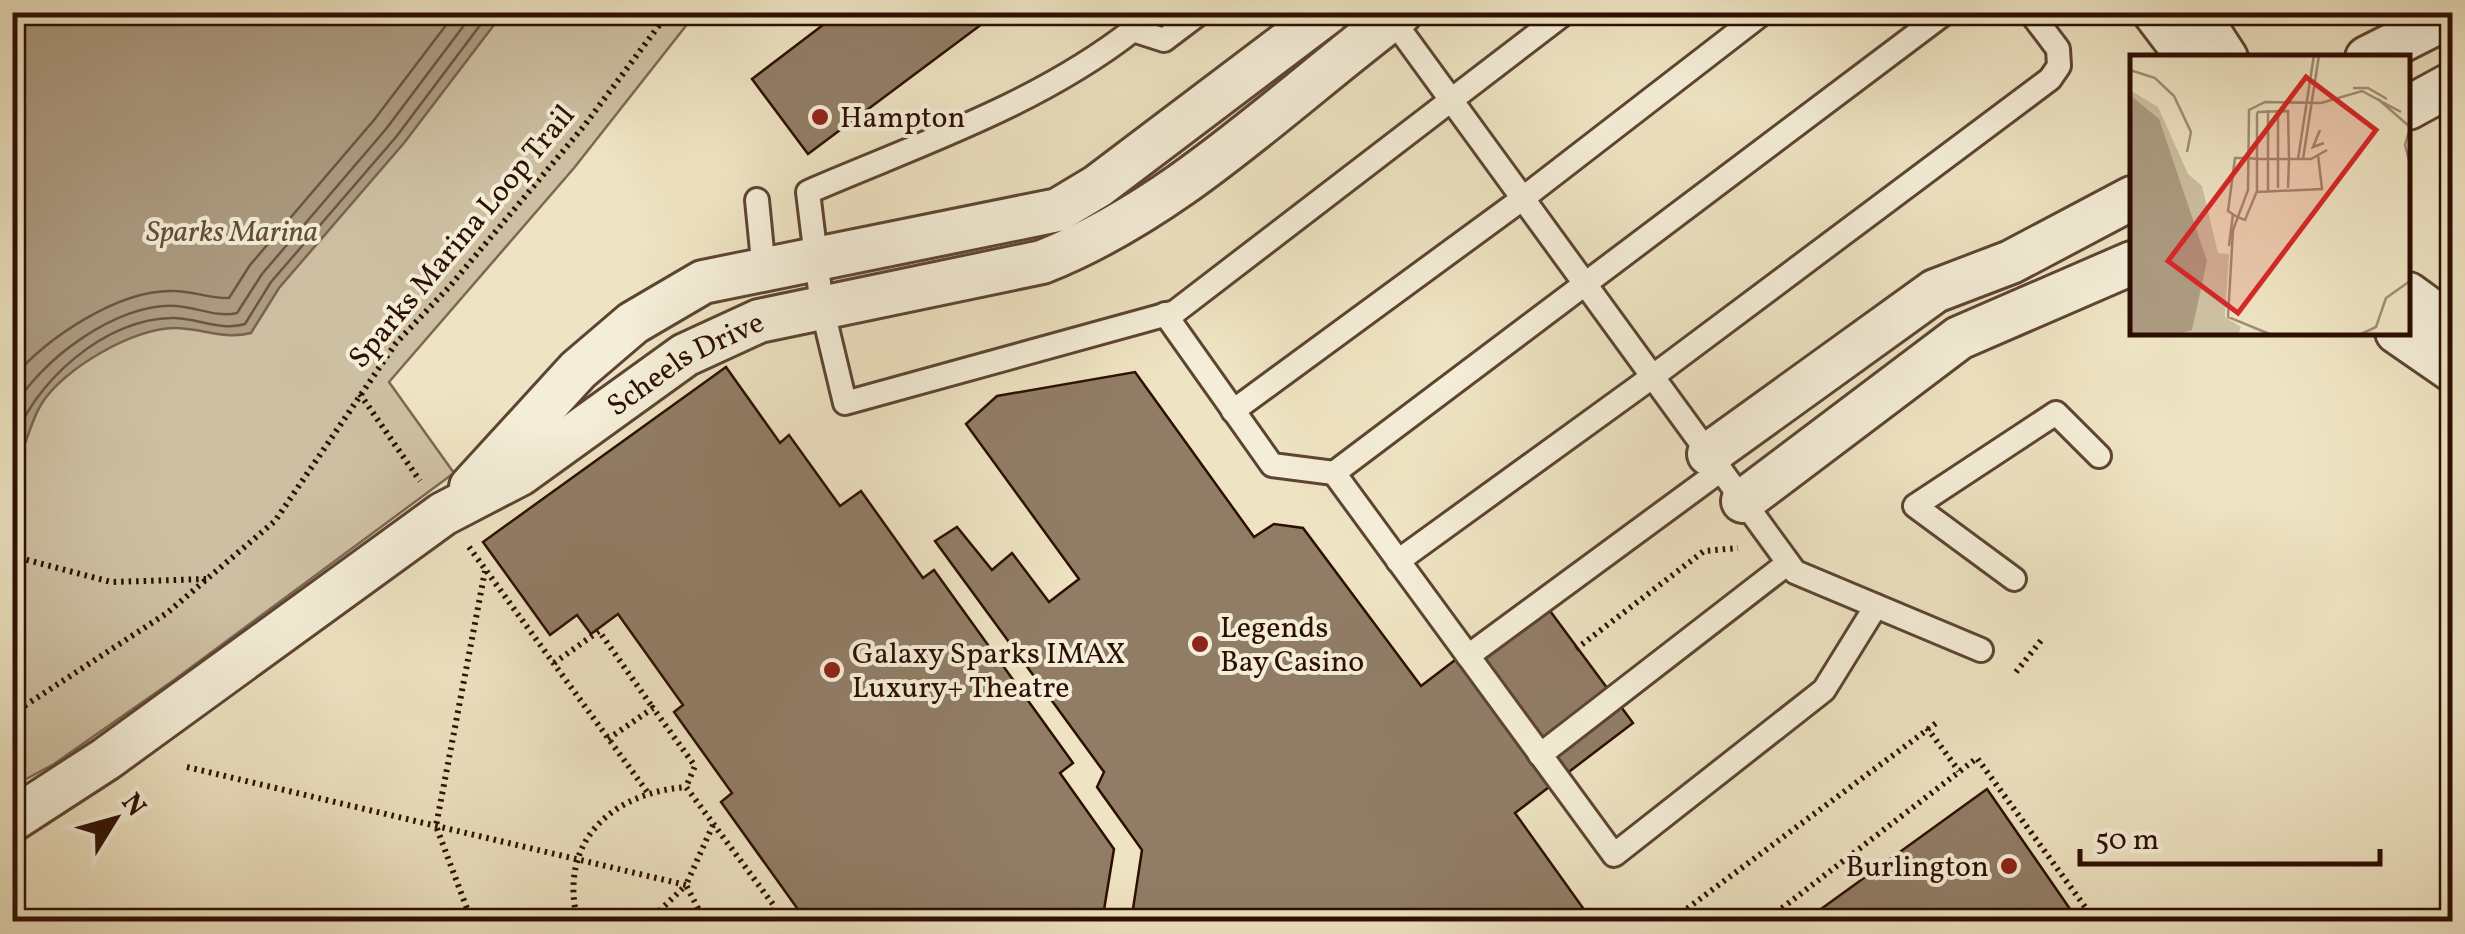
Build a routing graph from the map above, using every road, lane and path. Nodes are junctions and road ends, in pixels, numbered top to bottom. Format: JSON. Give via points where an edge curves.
{"nodes":[{"id":1,"x":670,"y":12,"type":"edge"},
{"id":2,"x":1201,"y":12,"type":"edge"},
{"id":3,"x":1328,"y":12,"type":"edge"},
{"id":4,"x":1566,"y":12,"type":"edge"},
{"id":5,"x":1764,"y":12,"type":"edge"},
{"id":6,"x":1946,"y":12,"type":"edge"},
{"id":7,"x":2030,"y":12,"type":"edge"},
{"id":8,"x":2154,"y":12,"type":"edge"},
{"id":9,"x":2196,"y":12,"type":"edge"},
{"id":10,"x":1386,"y":14,"type":"edge"},
{"id":11,"x":2452,"y":15,"type":"edge"},
{"id":12,"x":1134,"y":21,"type":"edge"},
{"id":13,"x":2187,"y":55,"type":"edge"},
{"id":14,"x":2224,"y":55,"type":"edge"},
{"id":15,"x":2373,"y":55,"type":"edge"},
{"id":16,"x":2452,"y":84,"type":"edge"},
{"id":17,"x":1449,"y":100,"type":"junction"},
{"id":18,"x":2410,"y":107,"type":"edge"},
{"id":19,"x":2130,"y":199,"type":"edge"},
{"id":20,"x":757,"y":200,"type":"dead end"},
{"id":21,"x":1522,"y":200,"type":"junction"},
{"id":22,"x":817,"y":261,"type":"junction"},
{"id":23,"x":2130,"y":265,"type":"edge"},
{"id":24,"x":764,"y":271,"type":"junction"},
{"id":25,"x":1584,"y":284,"type":"junction"},
{"id":26,"x":2410,"y":295,"type":"edge"},
{"id":27,"x":822,"y":307,"type":"junction"},
{"id":28,"x":1164,"y":314,"type":"junction"},
{"id":29,"x":2452,"y":326,"type":"edge"},
{"id":30,"x":2401,"y":335,"type":"edge"},
{"id":31,"x":2452,"y":370,"type":"edge"},
{"id":32,"x":1652,"y":377,"type":"junction"},
{"id":33,"x":360,"y":394,"type":"junction"},
{"id":34,"x":1233,"y":410,"type":"junction"},
{"id":35,"x":2100,"y":456,"type":"dead end"},
{"id":36,"x":1334,"y":473,"type":"junction"},
{"id":37,"x":1725,"y":475,"type":"junction"},
{"id":38,"x":443,"y":514,"type":"junction"},
{"id":39,"x":1740,"y":548,"type":"dead end"},
{"id":40,"x":12,"y":556,"type":"edge"},
{"id":41,"x":1398,"y":560,"type":"junction"},
{"id":42,"x":1788,"y":563,"type":"junction"},
{"id":43,"x":485,"y":570,"type":"junction"},
{"id":44,"x":207,"y":579,"type":"junction"},
{"id":45,"x":2014,"y":579,"type":"dead end"},
{"id":46,"x":1876,"y":606,"type":"junction"},
{"id":47,"x":2043,"y":638,"type":"dead end"},
{"id":48,"x":1576,"y":649,"type":"dead end"},
{"id":49,"x":1981,"y":650,"type":"dead end"},
{"id":50,"x":1468,"y":656,"type":"junction"},
{"id":51,"x":554,"y":664,"type":"junction"},
{"id":52,"x":2016,"y":672,"type":"dead end"},
{"id":53,"x":653,"y":708,"type":"junction"},
{"id":54,"x":12,"y":714,"type":"edge"},
{"id":55,"x":1939,"y":721,"type":"dead end"},
{"id":56,"x":1927,"y":728,"type":"junction"},
{"id":57,"x":608,"y":739,"type":"junction"},
{"id":58,"x":1540,"y":755,"type":"junction"},
{"id":59,"x":188,"y":767,"type":"dead end"},
{"id":60,"x":1959,"y":772,"type":"junction"},
{"id":61,"x":686,"y":787,"type":"junction"},
{"id":62,"x":648,"y":792,"type":"junction"},
{"id":63,"x":12,"y":820,"type":"edge"},
{"id":64,"x":714,"y":824,"type":"junction"},
{"id":65,"x":436,"y":826,"type":"junction"},
{"id":66,"x":579,"y":857,"type":"junction"},
{"id":67,"x":686,"y":885,"type":"junction"},
{"id":68,"x":472,"y":922,"type":"edge"},
{"id":69,"x":578,"y":922,"type":"edge"},
{"id":70,"x":648,"y":922,"type":"edge"},
{"id":71,"x":705,"y":922,"type":"edge"},
{"id":72,"x":772,"y":922,"type":"edge"},
{"id":73,"x":1669,"y":922,"type":"edge"},
{"id":74,"x":1764,"y":922,"type":"edge"},
{"id":75,"x":2096,"y":922,"type":"edge"}],
"edges":[{"from":1,"to":33,"type":"path","name":"Sparks Marina Loop Trail","via":[[584,126],[396,343]]},
{"from":2,"to":12,"type":"lane","via":[[1164,40]]},
{"from":3,"to":22,"type":"street","via":[[1058,210]]},
{"from":4,"to":17,"type":"lane"},
{"from":5,"to":21,"type":"lane"},
{"from":6,"to":25,"type":"lane"},
{"from":7,"to":32,"type":"lane","via":[[2058,49],[2059,66],[2050,79]]},
{"from":8,"to":13,"type":"street"},
{"from":9,"to":14,"type":"street"},
{"from":10,"to":17,"type":"lane"},
{"from":10,"to":27,"type":"street","name":"Scheels Drive","via":[[1150,208],[1108,232],[1042,262]]},
{"from":11,"to":15,"type":"street"},
{"from":12,"to":22,"type":"lane","via":[[1088,66],[1042,91],[808,192]]},
{"from":16,"to":18,"type":"street"},
{"from":17,"to":21,"type":"lane"},
{"from":17,"to":28,"type":"lane","via":[[1175,312]]},
{"from":19,"to":37,"type":"street","via":[[2011,262],[1935,292]]},
{"from":20,"to":24,"type":"lane"},
{"from":21,"to":25,"type":"lane"},
{"from":21,"to":34,"type":"lane"},
{"from":22,"to":24,"type":"street"},
{"from":22,"to":27,"type":"lane"},
{"from":23,"to":37,"type":"street","via":[[1958,338]]},
{"from":24,"to":38,"type":"street","via":[[702,282],[633,322],[578,370]]},
{"from":25,"to":32,"type":"lane"},
{"from":25,"to":36,"type":"lane"},
{"from":26,"to":29,"type":"street"},
{"from":27,"to":28,"type":"lane","via":[[845,402]]},
{"from":27,"to":38,"type":"street","name":"Scheels Drive","via":[[759,321],[685,355],[520,474]]},
{"from":28,"to":34,"type":"lane"},
{"from":30,"to":31,"type":"street"},
{"from":32,"to":37,"type":"lane"},
{"from":32,"to":41,"type":"lane"},
{"from":33,"to":38,"type":"path"},
{"from":33,"to":44,"type":"path","name":"Sparks Marina Loop Trail","via":[[276,520]]},
{"from":34,"to":36,"type":"lane","via":[[1272,465]]},
{"from":35,"to":45,"type":"lane","via":[[2056,413],[1915,506]]},
{"from":36,"to":41,"type":"lane"},
{"from":37,"to":42,"type":"lane"},
{"from":37,"to":50,"type":"lane"},
{"from":38,"to":43,"type":"path"},
{"from":38,"to":63,"type":"street","name":"Scheels Drive"},
{"from":39,"to":48,"type":"path","via":[[1704,551]]},
{"from":40,"to":44,"type":"path","via":[[110,582]]},
{"from":41,"to":50,"type":"lane"},
{"from":42,"to":46,"type":"lane","via":[[1795,572]]},
{"from":42,"to":58,"type":"lane"},
{"from":43,"to":51,"type":"path"},
{"from":43,"to":65,"type":"path"},
{"from":44,"to":54,"type":"path","name":"Sparks Marina Loop Trail","via":[[167,613]]},
{"from":46,"to":49,"type":"lane"},
{"from":46,"to":58,"type":"lane","via":[[1824,690],[1614,855]]},
{"from":47,"to":52,"type":"path"},
{"from":50,"to":58,"type":"lane"},
{"from":51,"to":53,"type":"path","via":[[599,632]]},
{"from":51,"to":57,"type":"path"},
{"from":53,"to":57,"type":"path"},
{"from":53,"to":61,"type":"path","via":[[695,766]]},
{"from":55,"to":56,"type":"path"},
{"from":56,"to":60,"type":"path"},
{"from":56,"to":73,"type":"path"},
{"from":57,"to":62,"type":"path"},
{"from":59,"to":65,"type":"path"},
{"from":60,"to":74,"type":"path"},
{"from":60,"to":75,"type":"path","via":[[1977,758]]},
{"from":61,"to":62,"type":"path"},
{"from":61,"to":64,"type":"path"},
{"from":62,"to":66,"type":"path","via":[[602,819]]},
{"from":64,"to":67,"type":"path"},
{"from":64,"to":72,"type":"path","via":[[775,907]]},
{"from":65,"to":66,"type":"path"},
{"from":65,"to":68,"type":"path"},
{"from":66,"to":67,"type":"path"},
{"from":66,"to":69,"type":"path"},
{"from":67,"to":70,"type":"path"},
{"from":67,"to":71,"type":"path"}]}
